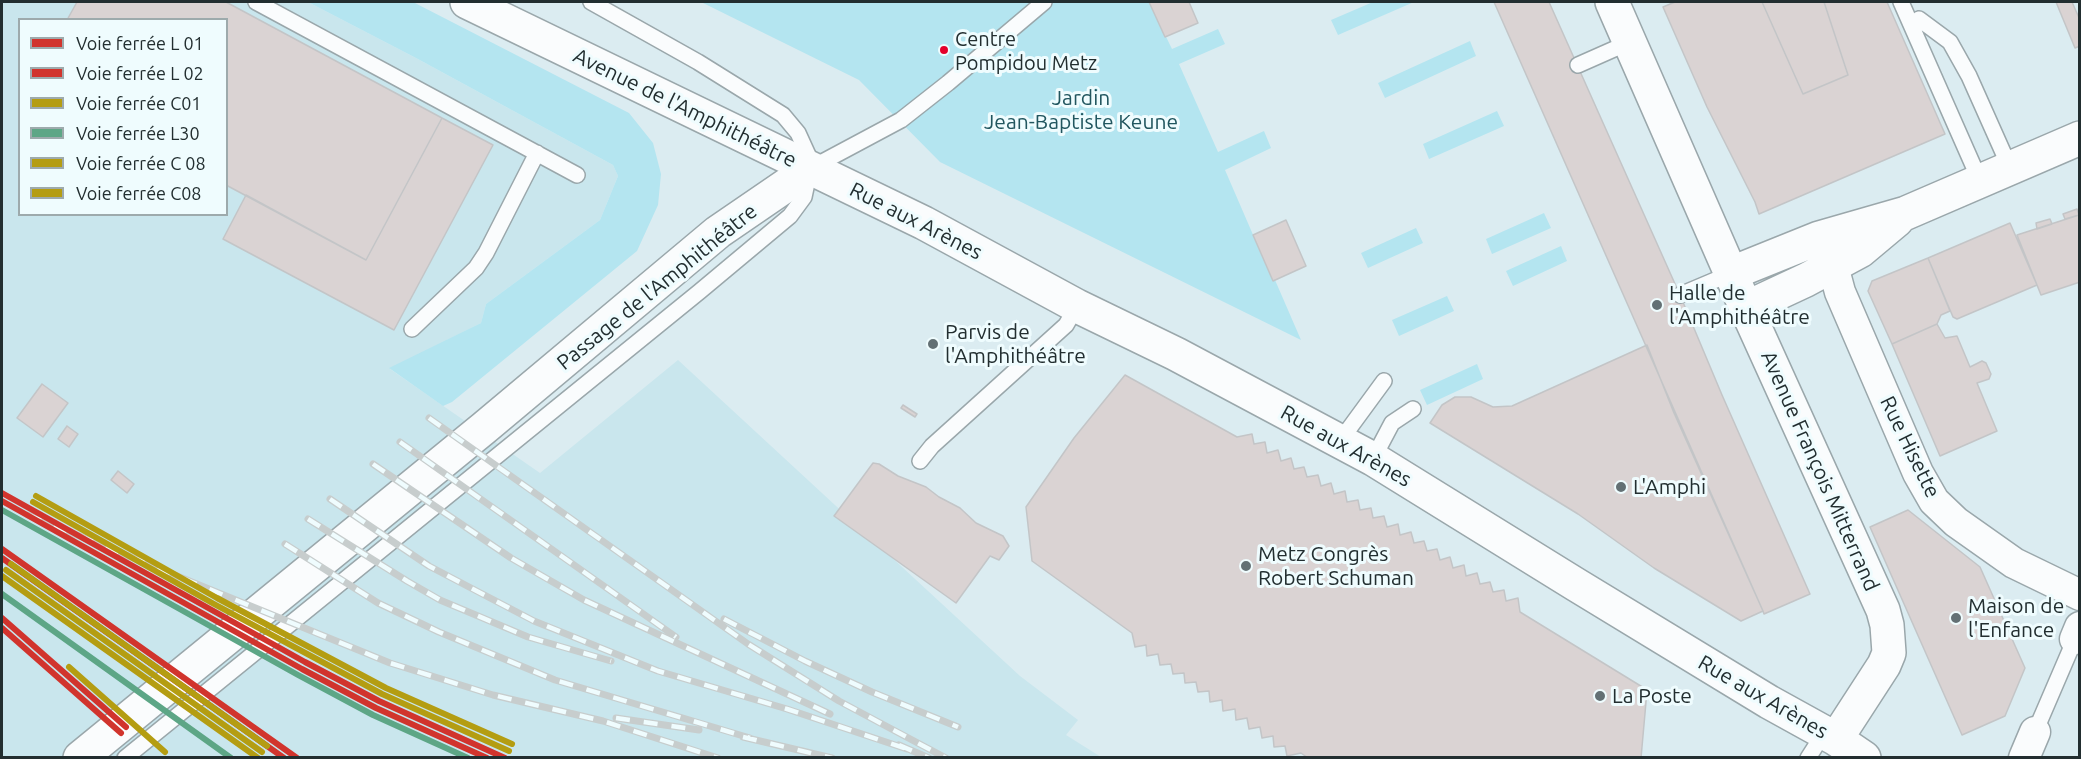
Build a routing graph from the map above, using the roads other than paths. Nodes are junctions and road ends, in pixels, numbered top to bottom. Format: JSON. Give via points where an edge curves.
{"nodes":[{"id":1,"x":256,"y":2,"type":"edge"},
{"id":2,"x":467,"y":2,"type":"edge"},
{"id":3,"x":591,"y":2,"type":"edge"},
{"id":4,"x":1044,"y":2,"type":"edge"},
{"id":5,"x":1612,"y":2,"type":"edge"},
{"id":6,"x":1901,"y":2,"type":"edge"},
{"id":7,"x":1919,"y":19,"type":"dead end"},
{"id":8,"x":1630,"y":42,"type":"junction"},
{"id":9,"x":1578,"y":65,"type":"dead end"},
{"id":10,"x":2079,"y":138,"type":"edge"},
{"id":11,"x":537,"y":153,"type":"junction"},
{"id":12,"x":2010,"y":168,"type":"junction"},
{"id":13,"x":810,"y":169,"type":"junction"},
{"id":14,"x":577,"y":175,"type":"dead end"},
{"id":15,"x":1980,"y":181,"type":"junction"},
{"id":16,"x":1906,"y":213,"type":"junction"},
{"id":17,"x":1841,"y":231,"type":"junction"},
{"id":18,"x":1833,"y":266,"type":"junction"},
{"id":19,"x":1732,"y":273,"type":"junction"},
{"id":20,"x":1680,"y":295,"type":"dead end"},
{"id":21,"x":1077,"y":306,"type":"junction"},
{"id":22,"x":1746,"y":308,"type":"junction"},
{"id":23,"x":412,"y":329,"type":"dead end"},
{"id":24,"x":1384,"y":381,"type":"dead end"},
{"id":25,"x":1413,"y":409,"type":"dead end"},
{"id":26,"x":1340,"y":441,"type":"junction"},
{"id":27,"x":1373,"y":459,"type":"junction"},
{"id":28,"x":920,"y":461,"type":"dead end"},
{"id":29,"x":2079,"y":595,"type":"edge"},
{"id":30,"x":2077,"y":633,"type":"edge"},
{"id":31,"x":2030,"y":745,"type":"edge"},
{"id":32,"x":1844,"y":751,"type":"edge"},
{"id":33,"x":80,"y":758,"type":"edge"},
{"id":34,"x":125,"y":758,"type":"edge"}],
"edges":[{"from":1,"to":11,"type":"lane"},
{"from":2,"to":13,"type":"main road","name":"Avenue de l'Amphithéâtre"},
{"from":3,"to":13,"type":"lane","name":"Avenue de l'Amphithéâtre","via":[[783,115],[798,133]]},
{"from":4,"to":13,"type":"lane","via":[[901,120]]},
{"from":5,"to":8,"type":"main road","name":"Avenue François Mitterrand"},
{"from":6,"to":15,"type":"lane"},
{"from":7,"to":12,"type":"lane","via":[[1950,42]]},
{"from":8,"to":9,"type":"lane"},
{"from":8,"to":19,"type":"main road","name":"Avenue François Mitterrand"},
{"from":10,"to":12,"type":"main road"},
{"from":11,"to":14,"type":"lane"},
{"from":11,"to":23,"type":"lane","via":[[476,268]]},
{"from":12,"to":15,"type":"main road"},
{"from":13,"to":21,"type":"main road","name":"Rue aux Arènes","via":[[924,224]]},
{"from":13,"to":33,"type":"main road","name":"Passage de l'Amphithéâtre","via":[[718,232]]},
{"from":13,"to":34,"type":"lane","name":"Passage de l'Amphithéâtre","via":[[804,197],[790,216]]},
{"from":15,"to":16,"type":"main road"},
{"from":16,"to":17,"type":"main road"},
{"from":16,"to":18,"type":"main road","via":[[1860,251]]},
{"from":17,"to":18,"type":"street","name":"Rue Hisette"},
{"from":17,"to":19,"type":"main road"},
{"from":18,"to":22,"type":"main road"},
{"from":18,"to":29,"type":"street","name":"Rue Hisette","via":[[1840,292],[1918,473],[1934,501],[1956,522],[2014,563]]},
{"from":19,"to":20,"type":"lane"},
{"from":19,"to":22,"type":"main road","name":"Avenue François Mitterrand"},
{"from":21,"to":26,"type":"main road","name":"Rue aux Arènes"},
{"from":21,"to":28,"type":"lane","via":[[1066,325]]},
{"from":22,"to":32,"type":"main road","name":"Avenue François Mitterrand","via":[[1887,625],[1889,653]]},
{"from":24,"to":26,"type":"lane"},
{"from":25,"to":27,"type":"lane","via":[[1392,423]]},
{"from":26,"to":27,"type":"main road","name":"Rue aux Arènes"},
{"from":27,"to":32,"type":"main road","name":"Rue aux Arènes"},
{"from":30,"to":31,"type":"lane"}]}
